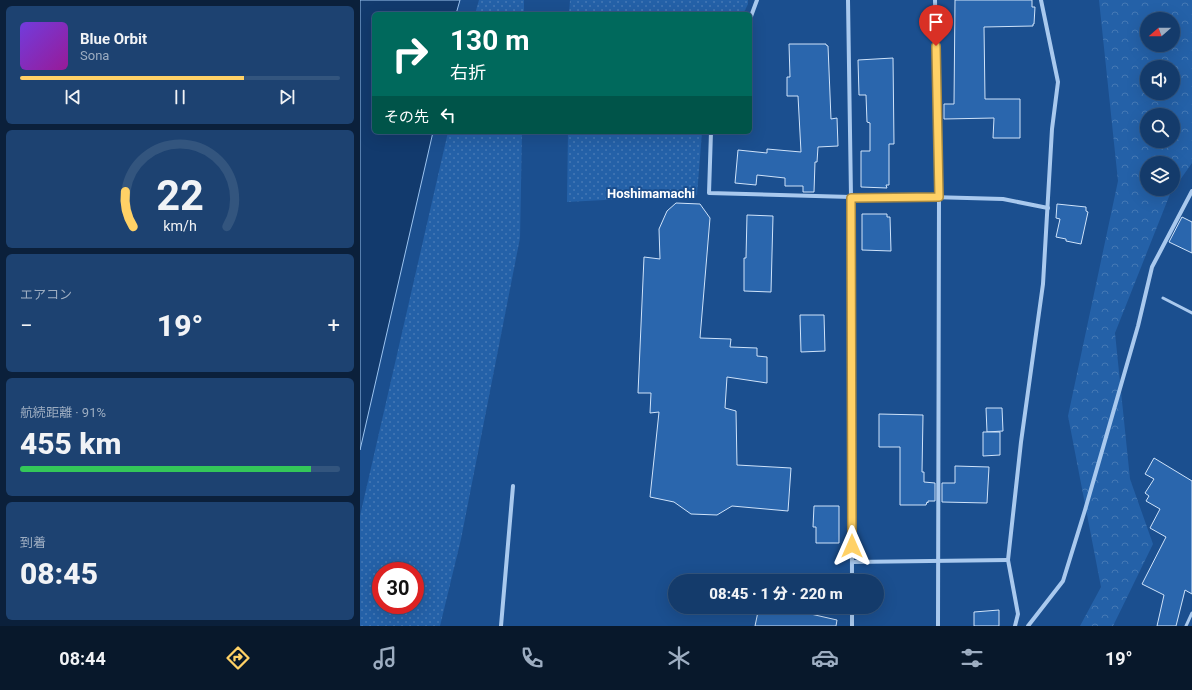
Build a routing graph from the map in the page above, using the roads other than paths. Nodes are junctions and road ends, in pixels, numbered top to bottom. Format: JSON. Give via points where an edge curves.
{"nodes":[{"id":1,"x":756,"y":0,"type":"edge"},
{"id":2,"x":848,"y":0,"type":"edge"},
{"id":3,"x":935,"y":0,"type":"edge"},
{"id":4,"x":1041,"y":0,"type":"edge"},
{"id":5,"x":752,"y":13,"type":"edge"},
{"id":6,"x":711,"y":134,"type":"edge"},
{"id":7,"x":1192,"y":191,"type":"edge"},
{"id":8,"x":939,"y":197,"type":"junction"},
{"id":9,"x":851,"y":198,"type":"junction"},
{"id":10,"x":1048,"y":208,"type":"junction"},
{"id":11,"x":1163,"y":298,"type":"dead end"},
{"id":12,"x":1192,"y":314,"type":"edge"},
{"id":13,"x":513,"y":486,"type":"dead end"},
{"id":14,"x":1008,"y":560,"type":"junction"},
{"id":15,"x":939,"y":561,"type":"junction"},
{"id":16,"x":852,"y":562,"type":"junction"},
{"id":17,"x":852,"y":574,"type":"edge"},
{"id":18,"x":1192,"y":613,"type":"edge"},
{"id":19,"x":852,"y":614,"type":"edge"},
{"id":20,"x":501,"y":626,"type":"edge"},
{"id":21,"x":852,"y":626,"type":"edge"},
{"id":22,"x":938,"y":626,"type":"edge"},
{"id":23,"x":1015,"y":626,"type":"edge"},
{"id":24,"x":1028,"y":626,"type":"edge"},
{"id":25,"x":1186,"y":626,"type":"edge"}],
"edges":[{"from":1,"to":5,"type":"street"},
{"from":2,"to":9,"type":"street"},
{"from":3,"to":8,"type":"street"},
{"from":4,"to":10,"type":"street","via":[[1058,82],[1052,129]]},
{"from":6,"to":9,"type":"street","via":[[709,193]]},
{"from":7,"to":24,"type":"street","via":[[1152,267],[1138,326],[1063,581]]},
{"from":8,"to":9,"type":"street"},
{"from":8,"to":10,"type":"street","via":[[1003,198]]},
{"from":8,"to":15,"type":"street"},
{"from":9,"to":16,"type":"street"},
{"from":10,"to":14,"type":"street","via":[[1042,284]]},
{"from":11,"to":12,"type":"lane"},
{"from":13,"to":20,"type":"street"},
{"from":14,"to":15,"type":"street"},
{"from":14,"to":23,"type":"street","via":[[1018,614]]},
{"from":15,"to":16,"type":"street"},
{"from":15,"to":22,"type":"street"},
{"from":16,"to":17,"type":"street"},
{"from":18,"to":25,"type":"lane"},
{"from":19,"to":21,"type":"street"}]}
